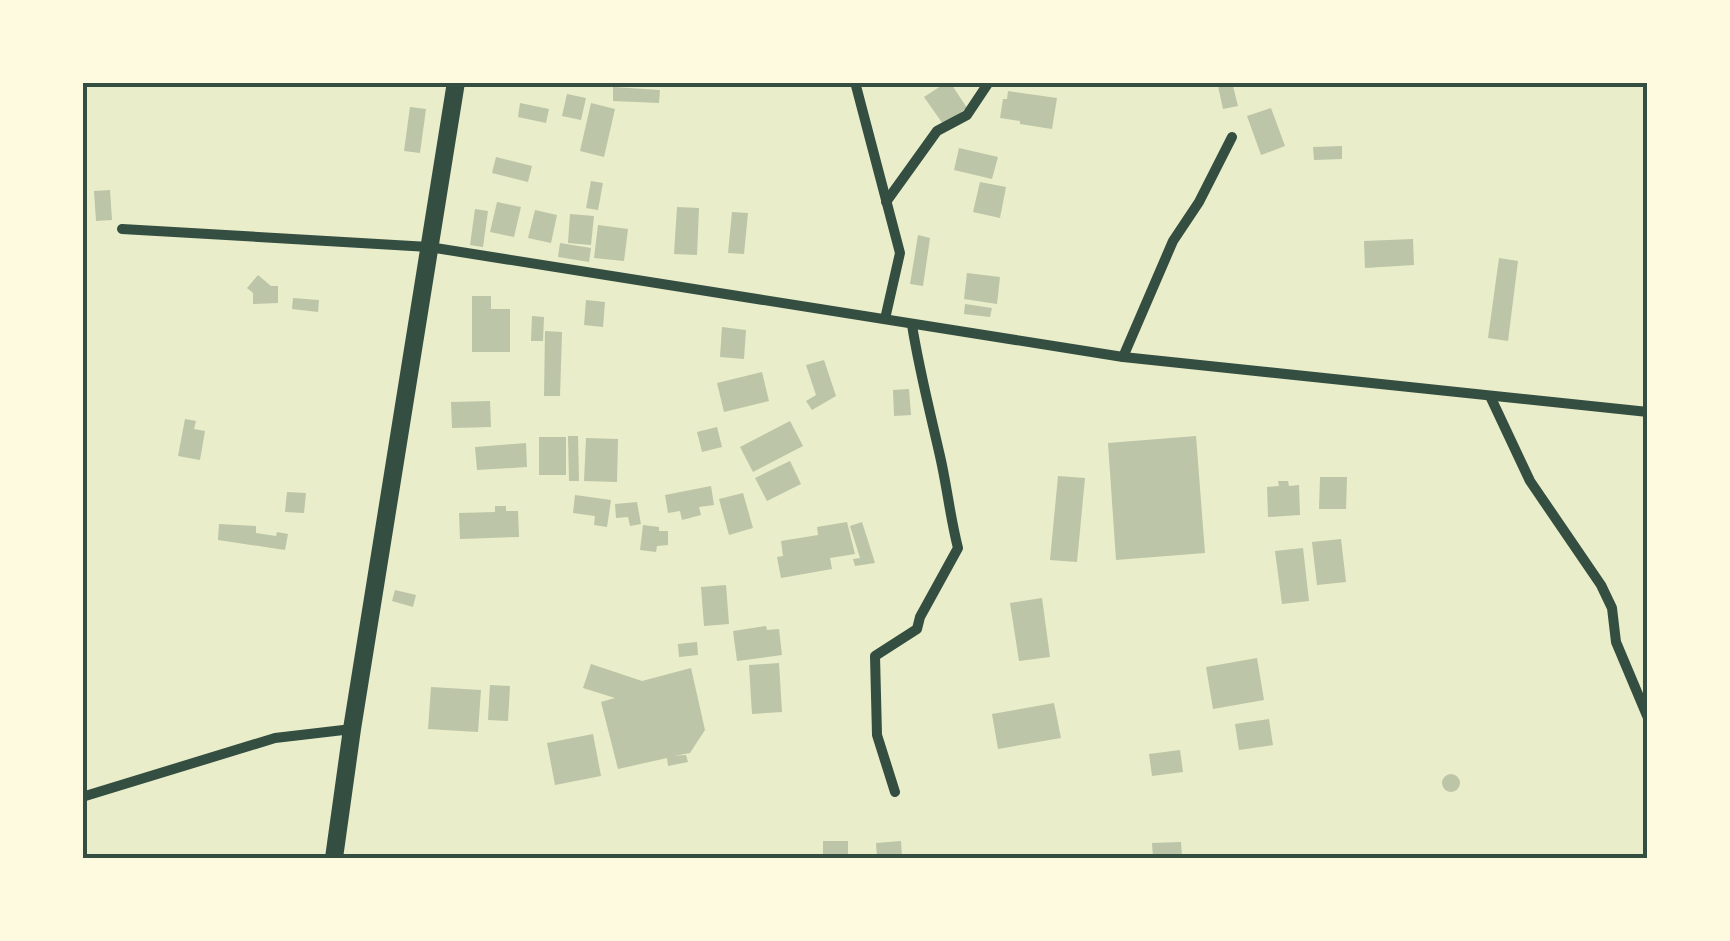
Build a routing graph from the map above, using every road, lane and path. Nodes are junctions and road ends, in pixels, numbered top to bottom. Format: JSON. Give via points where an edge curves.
{"nodes":[{"id":1,"x":456,"y":82,"type":"edge"},
{"id":2,"x":854,"y":82,"type":"edge"},
{"id":3,"x":989,"y":82,"type":"edge"},
{"id":4,"x":1232,"y":137,"type":"dead end"},
{"id":5,"x":886,"y":202,"type":"junction"},
{"id":6,"x":122,"y":229,"type":"dead end"},
{"id":7,"x":429,"y":247,"type":"junction"},
{"id":8,"x":885,"y":319,"type":"junction"},
{"id":9,"x":912,"y":325,"type":"junction"},
{"id":10,"x":1123,"y":357,"type":"junction"},
{"id":11,"x":1490,"y":396,"type":"junction"},
{"id":12,"x":1648,"y":412,"type":"edge"},
{"id":13,"x":1648,"y":718,"type":"edge"},
{"id":14,"x":352,"y":729,"type":"junction"},
{"id":15,"x":894,"y":792,"type":"dead end"},
{"id":16,"x":82,"y":797,"type":"edge"},
{"id":17,"x":334,"y":858,"type":"edge"}],
"edges":[{"from":1,"to":7,"type":"highway"},
{"from":2,"to":5,"type":"street"},
{"from":3,"to":5,"type":"street","via":[[966,115],[937,131]]},
{"from":4,"to":10,"type":"street","via":[[1172,241]]},
{"from":5,"to":8,"type":"street","via":[[900,254]]},
{"from":6,"to":7,"type":"street"},
{"from":7,"to":8,"type":"street"},
{"from":7,"to":14,"type":"highway"},
{"from":8,"to":9,"type":"street"},
{"from":9,"to":10,"type":"street"},
{"from":9,"to":15,"type":"street","via":[[958,548],[918,629],[875,656],[877,736]]},
{"from":10,"to":11,"type":"street"},
{"from":11,"to":12,"type":"street"},
{"from":11,"to":13,"type":"street","via":[[1530,481],[1612,608],[1616,642]]},
{"from":14,"to":16,"type":"street","via":[[276,738]]},
{"from":14,"to":17,"type":"highway"}]}
